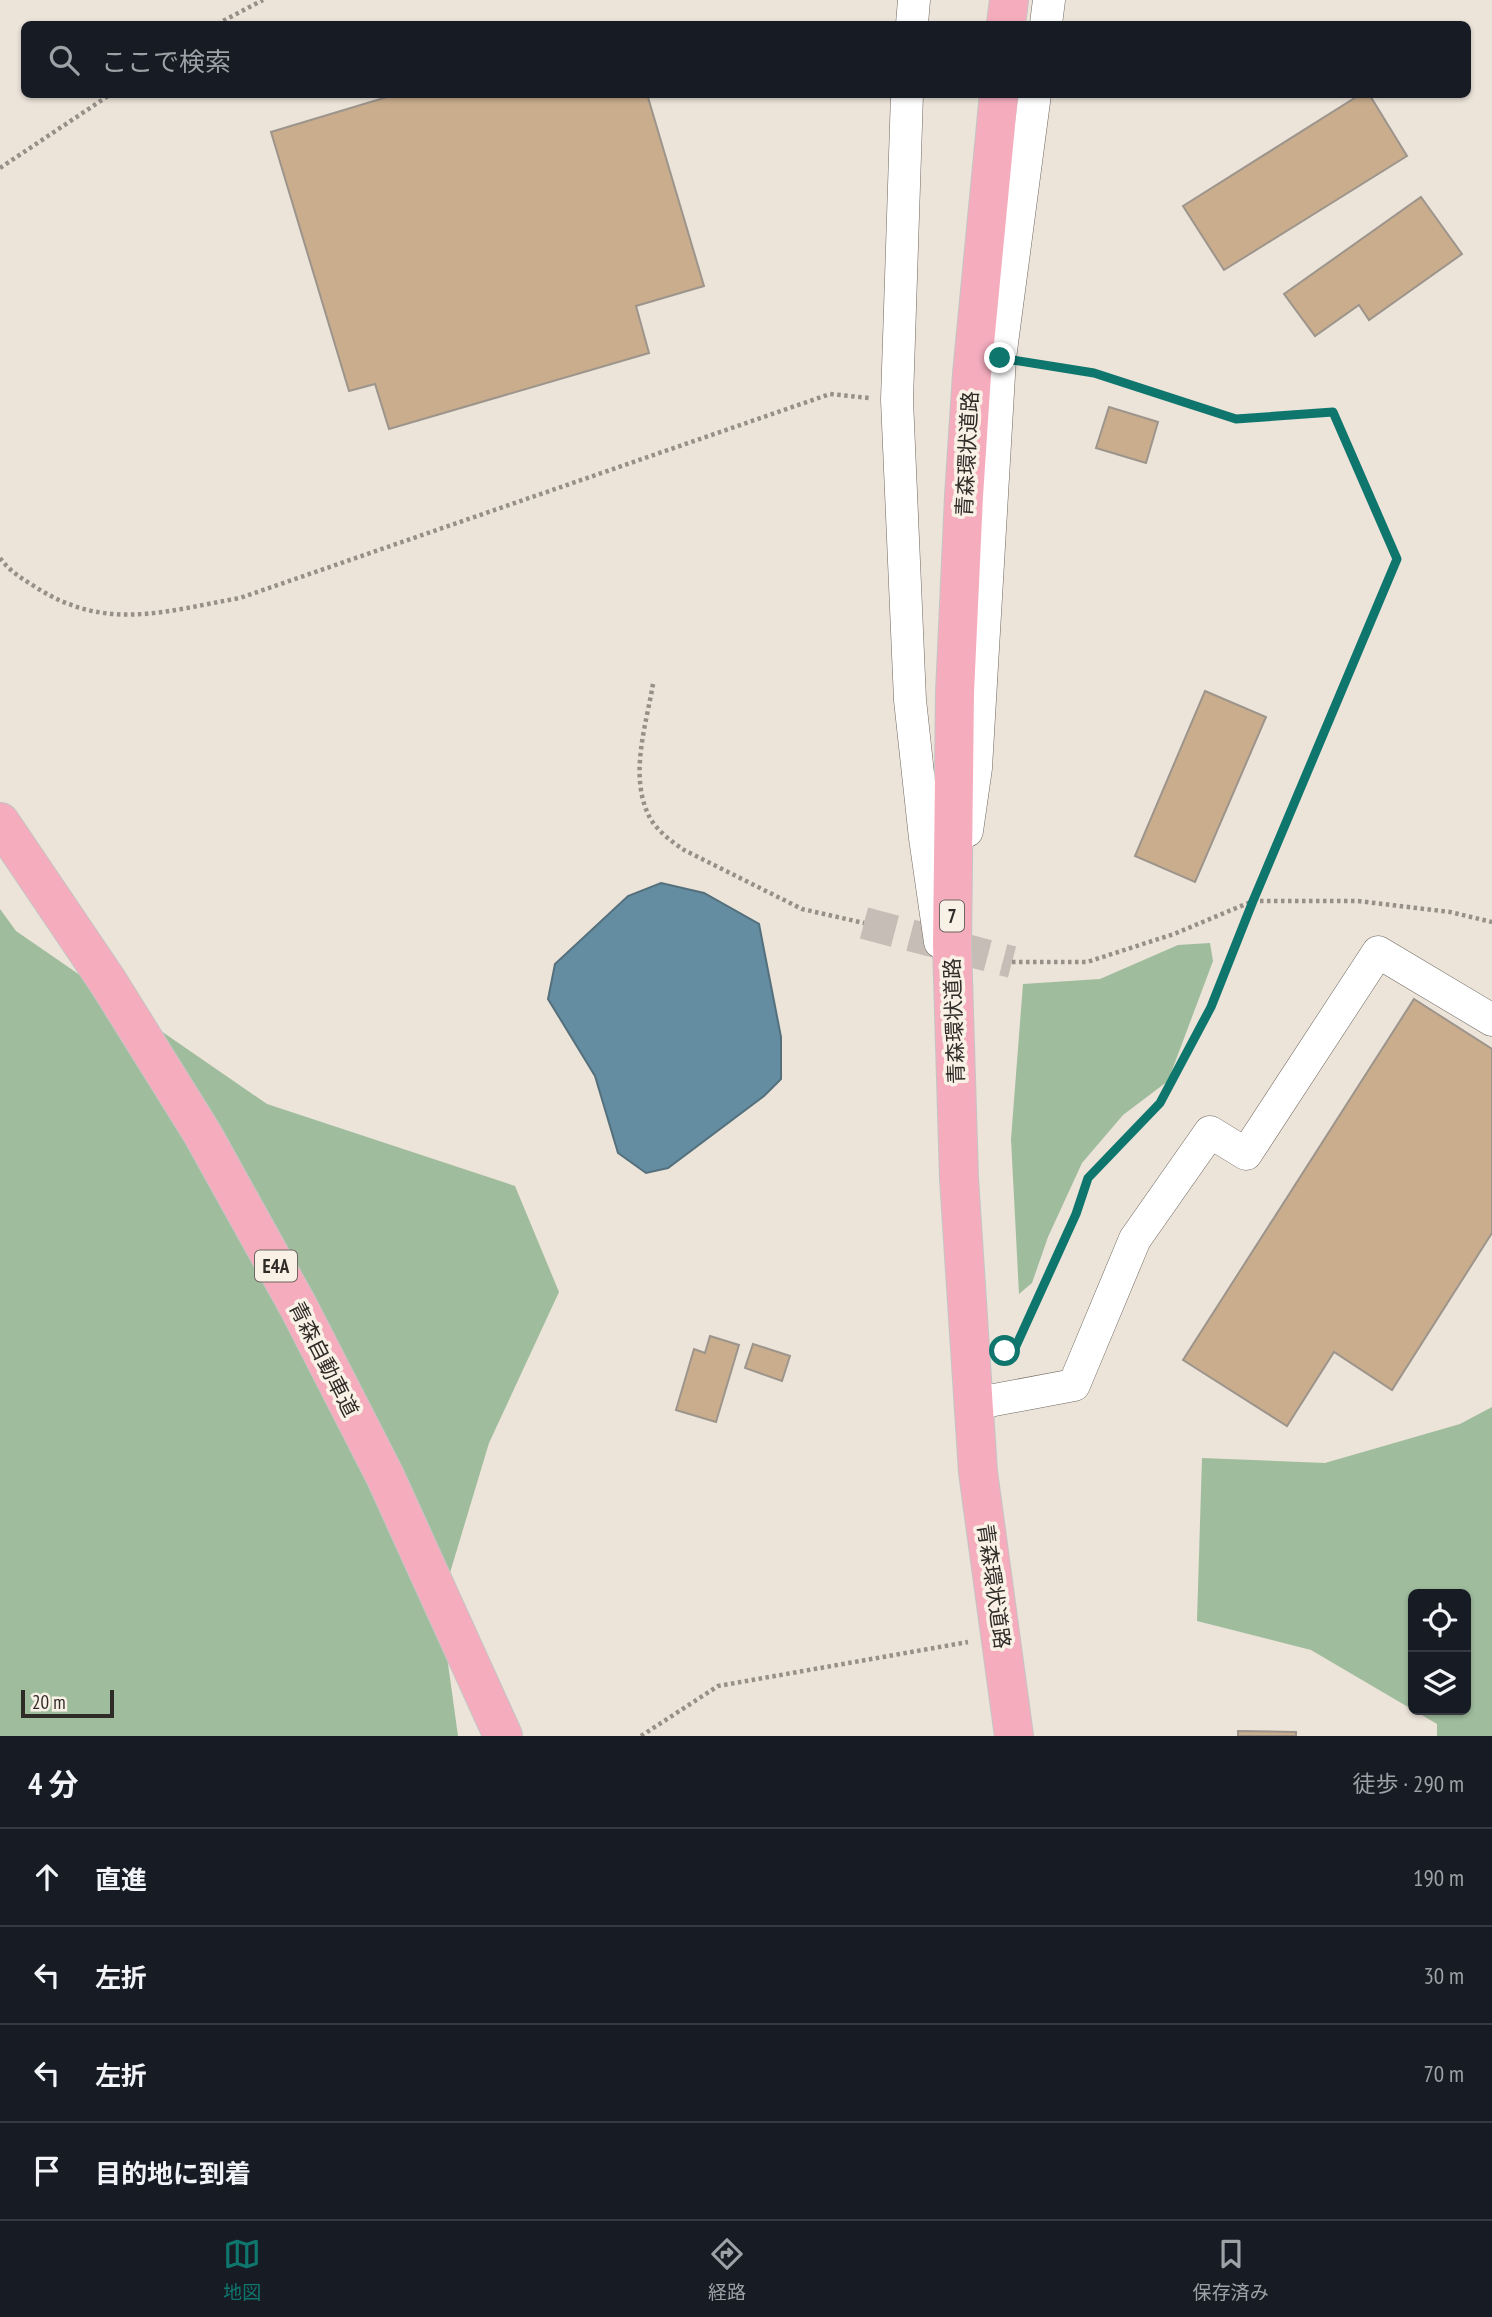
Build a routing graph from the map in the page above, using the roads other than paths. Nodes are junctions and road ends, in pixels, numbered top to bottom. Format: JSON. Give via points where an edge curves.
{"nodes":[{"id":1,"x":914,"y":0,"type":"edge"},
{"id":2,"x":1009,"y":0,"type":"edge"},
{"id":3,"x":1049,"y":0,"type":"edge"},
{"id":4,"x":912,"y":21,"type":"edge"},
{"id":5,"x":1006,"y":21,"type":"edge"},
{"id":6,"x":1046,"y":21,"type":"edge"},
{"id":7,"x":907,"y":98,"type":"edge"},
{"id":8,"x":999,"y":98,"type":"edge"},
{"id":9,"x":1034,"y":98,"type":"edge"},
{"id":10,"x":0,"y":822,"type":"edge"},
{"id":11,"x":952,"y":945,"type":"junction"},
{"id":12,"x":1492,"y":1020,"type":"edge"},
{"id":13,"x":953,"y":1033,"type":"junction"},
{"id":14,"x":973,"y":1404,"type":"junction"},
{"id":15,"x":503,"y":1736,"type":"edge"},
{"id":16,"x":1014,"y":1736,"type":"edge"}],
"edges":[{"from":1,"to":4,"type":"street"},
{"from":2,"to":5,"type":"highway"},
{"from":3,"to":6,"type":"street"},
{"from":7,"to":13,"type":"street","via":[[897,400],[909,700]]},
{"from":8,"to":11,"type":"highway","name":"青森環状道路","number":"7","via":[[964,496],[955,693]]},
{"from":9,"to":11,"type":"street","via":[[1000,358],[976,768]]},
{"from":10,"to":15,"type":"highway","name":"青森自動車道","number":"E4A","via":[[202,1133],[298,1306],[385,1476]]},
{"from":11,"to":13,"type":"highway","name":"青森環状道路","number":"7"},
{"from":12,"to":14,"type":"street","via":[[1378,952],[1246,1154],[1210,1132],[1195,1153],[1135,1239],[1074,1385]]},
{"from":13,"to":14,"type":"highway","name":"青森環状道路","number":"7"},
{"from":14,"to":16,"type":"highway","name":"青森環状道路","number":"7"}]}
